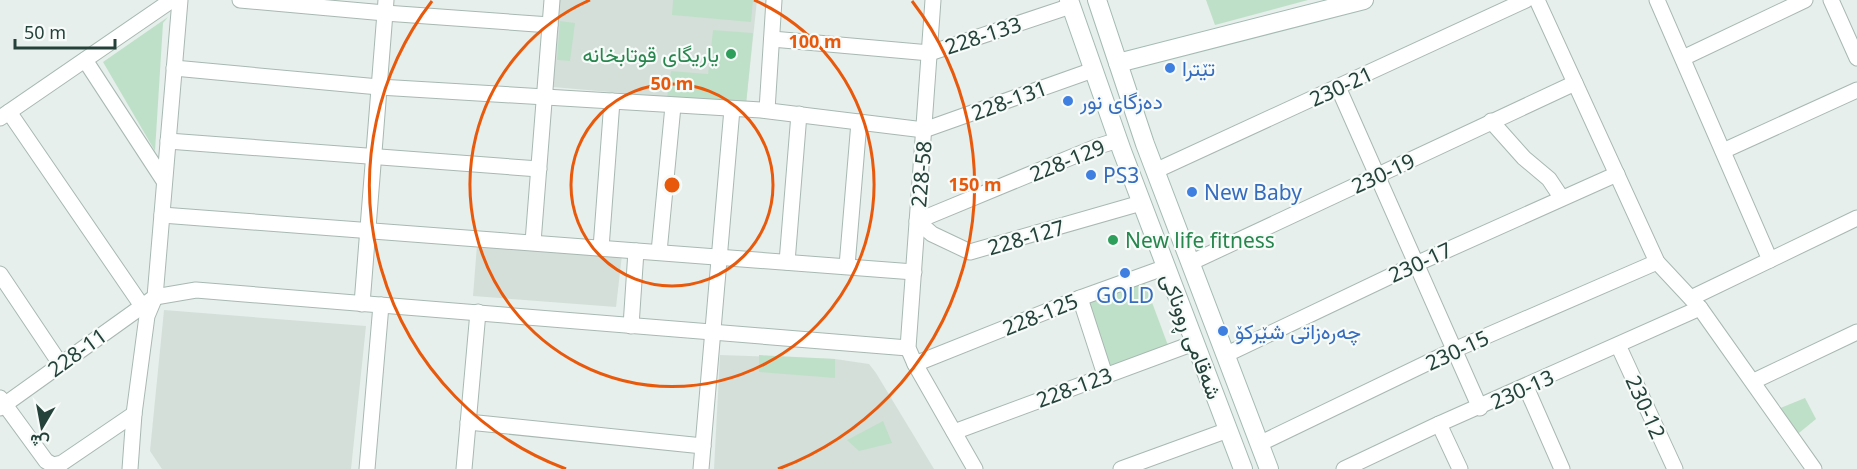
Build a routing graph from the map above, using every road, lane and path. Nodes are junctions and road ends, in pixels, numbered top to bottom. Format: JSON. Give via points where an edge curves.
{"nodes":[{"id":1,"x":172,"y":0,"type":"edge"},
{"id":2,"x":180,"y":0,"type":"edge"},
{"id":3,"x":240,"y":0,"type":"edge"},
{"id":4,"x":552,"y":0,"type":"edge"},
{"id":5,"x":774,"y":0,"type":"edge"},
{"id":6,"x":933,"y":0,"type":"edge"},
{"id":7,"x":1097,"y":0,"type":"edge"},
{"id":8,"x":1364,"y":0,"type":"edge"},
{"id":9,"x":1526,"y":0,"type":"edge"},
{"id":10,"x":1537,"y":0,"type":"edge"},
{"id":11,"x":1657,"y":0,"type":"edge"},
{"id":12,"x":1805,"y":0,"type":"edge"},
{"id":13,"x":1831,"y":0,"type":"edge"},
{"id":14,"x":1070,"y":3,"type":"edge"},
{"id":15,"x":386,"y":7,"type":"edge"},
{"id":16,"x":550,"y":25,"type":"junction"},
{"id":17,"x":772,"y":39,"type":"junction"},
{"id":18,"x":930,"y":52,"type":"junction"},
{"id":19,"x":1683,"y":58,"type":"junction"},
{"id":20,"x":1857,"y":58,"type":"edge"},
{"id":21,"x":85,"y":60,"type":"junction"},
{"id":22,"x":1118,"y":63,"type":"junction"},
{"id":23,"x":174,"y":68,"type":"junction"},
{"id":24,"x":1093,"y":70,"type":"junction"},
{"id":25,"x":1575,"y":83,"type":"junction"},
{"id":26,"x":379,"y":87,"type":"junction"},
{"id":27,"x":1338,"y":87,"type":"junction"},
{"id":28,"x":1857,"y":90,"type":"edge"},
{"id":29,"x":545,"y":96,"type":"junction"},
{"id":30,"x":612,"y":101,"type":"junction"},
{"id":31,"x":673,"y":106,"type":"junction"},
{"id":32,"x":732,"y":109,"type":"junction"},
{"id":33,"x":767,"y":110,"type":"junction"},
{"id":34,"x":799,"y":114,"type":"junction"},
{"id":35,"x":5,"y":115,"type":"edge"},
{"id":36,"x":1491,"y":121,"type":"junction"},
{"id":37,"x":859,"y":122,"type":"junction"},
{"id":38,"x":924,"y":130,"type":"junction"},
{"id":39,"x":168,"y":141,"type":"junction"},
{"id":40,"x":1145,"y":144,"type":"junction"},
{"id":41,"x":1120,"y":146,"type":"junction"},
{"id":42,"x":1723,"y":152,"type":"junction"},
{"id":43,"x":374,"y":156,"type":"junction"},
{"id":44,"x":539,"y":169,"type":"junction"},
{"id":45,"x":1155,"y":171,"type":"junction"},
{"id":46,"x":1617,"y":174,"type":"junction"},
{"id":47,"x":1377,"y":175,"type":"junction"},
{"id":48,"x":164,"y":181,"type":"junction"},
{"id":49,"x":1561,"y":197,"type":"junction"},
{"id":50,"x":1141,"y":203,"type":"junction"},
{"id":51,"x":162,"y":214,"type":"junction"},
{"id":52,"x":1857,"y":218,"type":"edge"},
{"id":53,"x":917,"y":221,"type":"junction"},
{"id":54,"x":368,"y":230,"type":"junction"},
{"id":55,"x":533,"y":242,"type":"junction"},
{"id":56,"x":601,"y":248,"type":"junction"},
{"id":57,"x":636,"y":250,"type":"junction"},
{"id":58,"x":659,"y":252,"type":"junction"},
{"id":59,"x":719,"y":257,"type":"junction"},
{"id":60,"x":1770,"y":260,"type":"junction"},
{"id":61,"x":787,"y":262,"type":"junction"},
{"id":62,"x":1657,"y":262,"type":"junction"},
{"id":63,"x":1190,"y":263,"type":"junction"},
{"id":64,"x":1416,"y":264,"type":"junction"},
{"id":65,"x":847,"y":267,"type":"junction"},
{"id":66,"x":1166,"y":267,"type":"junction"},
{"id":67,"x":914,"y":272,"type":"junction"},
{"id":68,"x":0,"y":274,"type":"edge"},
{"id":69,"x":1080,"y":298,"type":"junction"},
{"id":70,"x":148,"y":301,"type":"junction"},
{"id":71,"x":1695,"y":303,"type":"junction"},
{"id":72,"x":362,"y":304,"type":"junction"},
{"id":73,"x":381,"y":305,"type":"junction"},
{"id":74,"x":478,"y":312,"type":"junction"},
{"id":75,"x":631,"y":326,"type":"junction"},
{"id":76,"x":1857,"y":332,"type":"edge"},
{"id":77,"x":713,"y":333,"type":"junction"},
{"id":78,"x":1194,"y":343,"type":"junction"},
{"id":79,"x":1618,"y":345,"type":"junction"},
{"id":80,"x":908,"y":348,"type":"junction"},
{"id":81,"x":1454,"y":350,"type":"junction"},
{"id":82,"x":1225,"y":355,"type":"junction"},
{"id":83,"x":60,"y":364,"type":"junction"},
{"id":84,"x":917,"y":368,"type":"junction"},
{"id":85,"x":1105,"y":375,"type":"junction"},
{"id":86,"x":1754,"y":381,"type":"junction"},
{"id":87,"x":1526,"y":387,"type":"junction"},
{"id":88,"x":2,"y":404,"type":"edge"},
{"id":89,"x":1480,"y":408,"type":"junction"},
{"id":90,"x":134,"y":414,"type":"junction"},
{"id":91,"x":468,"y":422,"type":"junction"},
{"id":92,"x":1439,"y":424,"type":"junction"},
{"id":93,"x":1228,"y":430,"type":"junction"},
{"id":94,"x":954,"y":432,"type":"junction"},
{"id":95,"x":1259,"y":444,"type":"junction"},
{"id":96,"x":703,"y":446,"type":"junction"},
{"id":97,"x":1350,"y":468,"type":"edge"},
{"id":98,"x":130,"y":469,"type":"edge"},
{"id":99,"x":367,"y":469,"type":"edge"},
{"id":100,"x":464,"y":469,"type":"edge"},
{"id":101,"x":701,"y":469,"type":"edge"},
{"id":102,"x":975,"y":469,"type":"edge"},
{"id":103,"x":1121,"y":469,"type":"edge"},
{"id":104,"x":1243,"y":469,"type":"edge"},
{"id":105,"x":1269,"y":469,"type":"edge"},
{"id":106,"x":1460,"y":469,"type":"edge"},
{"id":107,"x":1562,"y":469,"type":"edge"},
{"id":108,"x":1674,"y":469,"type":"edge"},
{"id":109,"x":1814,"y":469,"type":"edge"}],
"edges":[{"from":1,"to":21,"type":"street"},
{"from":2,"to":23,"type":"street"},
{"from":3,"to":15,"type":"street"},
{"from":4,"to":16,"type":"street"},
{"from":5,"to":17,"type":"street"},
{"from":6,"to":18,"type":"street","name":"228-58"},
{"from":7,"to":22,"type":"main road","name":"شەقامی ڕووناکی"},
{"from":8,"to":22,"type":"main road"},
{"from":9,"to":27,"type":"street","name":"230-21"},
{"from":10,"to":25,"type":"street"},
{"from":11,"to":19,"type":"street"},
{"from":12,"to":19,"type":"street"},
{"from":13,"to":20,"type":"street"},
{"from":14,"to":18,"type":"street","name":"228-133"},
{"from":14,"to":24,"type":"main road","name":"شەقامی ڕووناکی"},
{"from":15,"to":16,"type":"street"},
{"from":15,"to":26,"type":"street"},
{"from":16,"to":29,"type":"street"},
{"from":17,"to":18,"type":"street"},
{"from":17,"to":33,"type":"street"},
{"from":18,"to":38,"type":"street","name":"228-58"},
{"from":19,"to":42,"type":"street"},
{"from":21,"to":35,"type":"street"},
{"from":21,"to":48,"type":"street"},
{"from":22,"to":40,"type":"main road","name":"شەقامی ڕووناکی"},
{"from":23,"to":26,"type":"street"},
{"from":23,"to":39,"type":"street"},
{"from":24,"to":38,"type":"street","name":"228-131"},
{"from":24,"to":41,"type":"main road","name":"شەقامی ڕووناکی"},
{"from":25,"to":36,"type":"street","name":"230-19"},
{"from":25,"to":46,"type":"street"},
{"from":26,"to":29,"type":"street"},
{"from":26,"to":43,"type":"street"},
{"from":27,"to":45,"type":"street","name":"230-21"},
{"from":27,"to":47,"type":"street"},
{"from":28,"to":42,"type":"street"},
{"from":29,"to":30,"type":"street"},
{"from":29,"to":44,"type":"street"},
{"from":30,"to":31,"type":"street"},
{"from":30,"to":56,"type":"street"},
{"from":31,"to":32,"type":"street"},
{"from":31,"to":58,"type":"street"},
{"from":32,"to":33,"type":"street"},
{"from":32,"to":59,"type":"street"},
{"from":33,"to":34,"type":"street"},
{"from":34,"to":37,"type":"street"},
{"from":34,"to":61,"type":"street"},
{"from":35,"to":70,"type":"street"},
{"from":36,"to":47,"type":"street","name":"230-19"},
{"from":36,"to":49,"type":"street","via":[[1549,179]]},
{"from":37,"to":38,"type":"street"},
{"from":37,"to":65,"type":"street"},
{"from":38,"to":53,"type":"street","name":"228-58"},
{"from":39,"to":43,"type":"street"},
{"from":39,"to":48,"type":"street"},
{"from":40,"to":41,"type":"main road"},
{"from":40,"to":45,"type":"main road","name":"شەقامی ڕووناکی"},
{"from":41,"to":50,"type":"main road","name":"شەقامی ڕووناکی"},
{"from":41,"to":53,"type":"street","name":"228-129","via":[[1096,147]]},
{"from":42,"to":60,"type":"street"},
{"from":43,"to":44,"type":"street"},
{"from":43,"to":54,"type":"street"},
{"from":44,"to":55,"type":"street"},
{"from":45,"to":63,"type":"main road","name":"شەقامی ڕووناکی"},
{"from":46,"to":49,"type":"street","name":"230-17"},
{"from":46,"to":62,"type":"street"},
{"from":47,"to":63,"type":"street","name":"230-19"},
{"from":47,"to":64,"type":"street"},
{"from":48,"to":51,"type":"street"},
{"from":49,"to":64,"type":"street","name":"230-17"},
{"from":50,"to":53,"type":"street","name":"228-127","via":[[970,252],[932,234]]},
{"from":50,"to":66,"type":"main road","name":"شەقامی ڕووناکی"},
{"from":51,"to":54,"type":"street"},
{"from":51,"to":70,"type":"street"},
{"from":52,"to":60,"type":"street","name":"230-13"},
{"from":53,"to":67,"type":"street","name":"228-58"},
{"from":54,"to":55,"type":"street"},
{"from":54,"to":72,"type":"street"},
{"from":55,"to":56,"type":"street"},
{"from":56,"to":57,"type":"street"},
{"from":57,"to":58,"type":"street"},
{"from":57,"to":75,"type":"street"},
{"from":58,"to":59,"type":"street"},
{"from":59,"to":61,"type":"street"},
{"from":59,"to":77,"type":"street"},
{"from":60,"to":71,"type":"street","name":"230-13"},
{"from":61,"to":65,"type":"street"},
{"from":62,"to":71,"type":"street"},
{"from":62,"to":81,"type":"street","name":"230-15"},
{"from":63,"to":82,"type":"main road","name":"شەقامی ڕووناکی"},
{"from":64,"to":81,"type":"street"},
{"from":64,"to":82,"type":"street","name":"230-17"},
{"from":65,"to":67,"type":"street"},
{"from":66,"to":69,"type":"street","name":"228-125"},
{"from":66,"to":78,"type":"main road","name":"شەقامی ڕووناکی"},
{"from":67,"to":80,"type":"street","name":"228-58"},
{"from":68,"to":83,"type":"street"},
{"from":69,"to":84,"type":"street","name":"228-125"},
{"from":69,"to":85,"type":"street"},
{"from":70,"to":72,"type":"street","via":[[196,290]]},
{"from":70,"to":83,"type":"street","name":"228-11"},
{"from":70,"to":90,"type":"street"},
{"from":71,"to":79,"type":"street","name":"230-13"},
{"from":71,"to":86,"type":"street"},
{"from":72,"to":73,"type":"street"},
{"from":73,"to":74,"type":"street"},
{"from":73,"to":99,"type":"street"},
{"from":74,"to":75,"type":"street"},
{"from":74,"to":91,"type":"street"},
{"from":75,"to":77,"type":"street"},
{"from":76,"to":86,"type":"street"},
{"from":77,"to":80,"type":"street"},
{"from":77,"to":96,"type":"street"},
{"from":78,"to":85,"type":"street","name":"228-123"},
{"from":78,"to":93,"type":"main road","name":"شەقامی ڕووناکی"},
{"from":79,"to":87,"type":"street","name":"230-13"},
{"from":79,"to":108,"type":"street","name":"230-12"},
{"from":80,"to":84,"type":"street"},
{"from":81,"to":89,"type":"street"},
{"from":81,"to":95,"type":"street","name":"230-15"},
{"from":82,"to":95,"type":"main road","name":"شەقامی ڕووناکی"},
{"from":83,"to":88,"type":"street","name":"228-11"},
{"from":84,"to":94,"type":"street"},
{"from":85,"to":94,"type":"street","name":"228-123"},
{"from":86,"to":109,"type":"street"},
{"from":87,"to":89,"type":"street","name":"230-13"},
{"from":87,"to":107,"type":"street"},
{"from":88,"to":90,"type":"street","via":[[54,465]]},
{"from":89,"to":92,"type":"street","name":"230-13"},
{"from":90,"to":98,"type":"street"},
{"from":91,"to":96,"type":"street"},
{"from":91,"to":100,"type":"street"},
{"from":92,"to":97,"type":"street","name":"230-13"},
{"from":92,"to":106,"type":"street"},
{"from":93,"to":103,"type":"street"},
{"from":93,"to":104,"type":"main road","name":"شەقامی ڕووناکی"},
{"from":94,"to":102,"type":"street"},
{"from":95,"to":105,"type":"main road","name":"شەقامی ڕووناکی"},
{"from":96,"to":101,"type":"street"}]}
